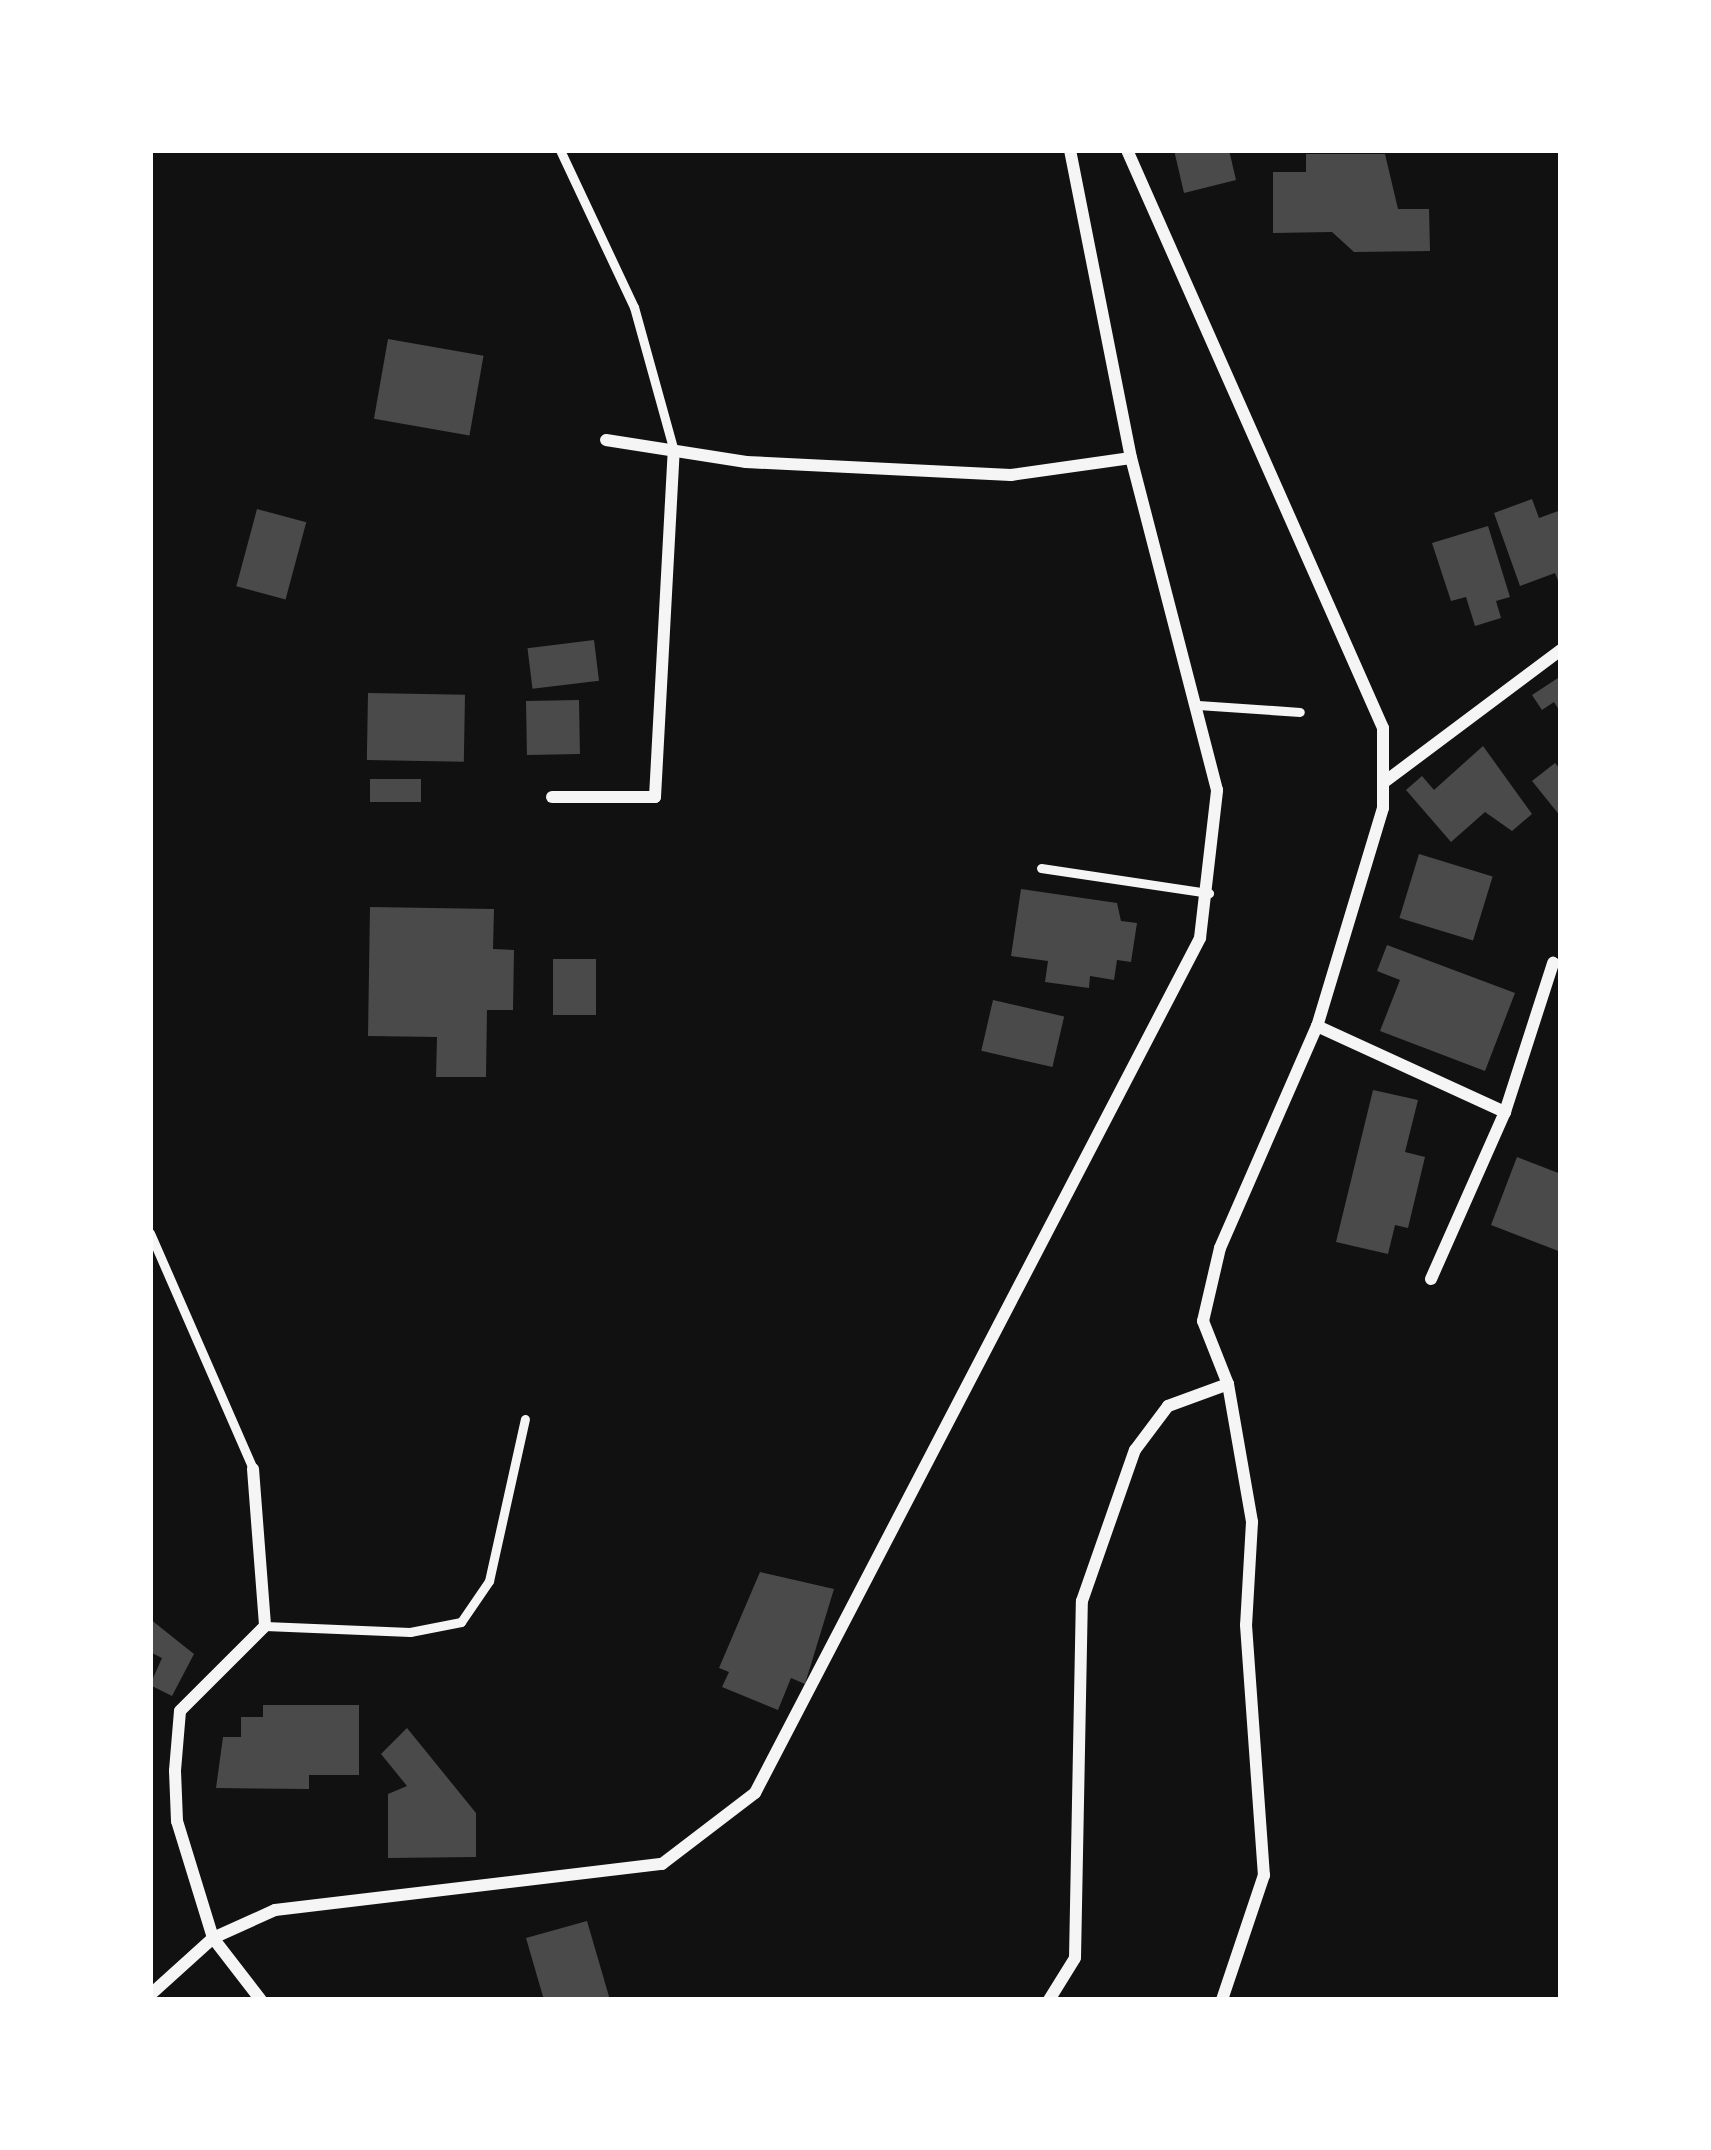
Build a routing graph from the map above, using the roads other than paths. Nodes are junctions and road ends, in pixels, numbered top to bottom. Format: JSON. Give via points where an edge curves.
{"nodes":[{"id":1,"x":560,"y":150,"type":"edge"},
{"id":2,"x":1070,"y":150,"type":"edge"},
{"id":3,"x":1127,"y":150,"type":"edge"},
{"id":4,"x":607,"y":440,"type":"dead end"},
{"id":5,"x":674,"y":451,"type":"junction"},
{"id":6,"x":1131,"y":458,"type":"junction"},
{"id":7,"x":1561,"y":650,"type":"edge"},
{"id":8,"x":1198,"y":705,"type":"junction"},
{"id":9,"x":1300,"y":712,"type":"dead end"},
{"id":10,"x":1383,"y":783,"type":"junction"},
{"id":11,"x":553,"y":797,"type":"dead end"},
{"id":12,"x":1041,"y":868,"type":"dead end"},
{"id":13,"x":1209,"y":893,"type":"junction"},
{"id":14,"x":1553,"y":963,"type":"dead end"},
{"id":15,"x":1554,"y":986,"type":"edge"},
{"id":16,"x":1317,"y":1026,"type":"junction"},
{"id":17,"x":1505,"y":1112,"type":"junction"},
{"id":18,"x":150,"y":1233,"type":"edge"},
{"id":19,"x":1431,"y":1279,"type":"dead end"},
{"id":20,"x":1228,"y":1384,"type":"junction"},
{"id":21,"x":526,"y":1419,"type":"dead end"},
{"id":22,"x":253,"y":1469,"type":"joint"},
{"id":23,"x":266,"y":1626,"type":"junction"},
{"id":24,"x":214,"y":1938,"type":"junction"},
{"id":25,"x":150,"y":1995,"type":"edge"},
{"id":26,"x":261,"y":2000,"type":"edge"},
{"id":27,"x":1049,"y":2000,"type":"edge"},
{"id":28,"x":1222,"y":2000,"type":"edge"}],
"edges":[{"from":1,"to":5,"type":"lane","via":[[634,307]]},
{"from":2,"to":6,"type":"street"},
{"from":3,"to":10,"type":"street","via":[[1368,677]]},
{"from":4,"to":5,"type":"street"},
{"from":5,"to":6,"type":"street","via":[[1011,475]]},
{"from":5,"to":11,"type":"street","via":[[655,797]]},
{"from":6,"to":8,"type":"street"},
{"from":7,"to":10,"type":"street"},
{"from":8,"to":9,"type":"lane"},
{"from":8,"to":13,"type":"street","via":[[1217,790]]},
{"from":10,"to":16,"type":"street"},
{"from":12,"to":13,"type":"lane"},
{"from":13,"to":24,"type":"street","via":[[1200,938],[755,1792],[662,1864],[275,1910]]},
{"from":14,"to":15,"type":"street"},
{"from":15,"to":17,"type":"street"},
{"from":16,"to":17,"type":"street"},
{"from":16,"to":20,"type":"street","via":[[1220,1248],[1203,1321]]},
{"from":17,"to":19,"type":"street"},
{"from":18,"to":22,"type":"lane"},
{"from":20,"to":27,"type":"street","via":[[1168,1406],[1135,1450],[1082,1601],[1075,1958]]},
{"from":20,"to":28,"type":"street","via":[[1252,1522],[1246,1624],[1264,1875]]},
{"from":21,"to":23,"type":"lane","via":[[488,1581],[461,1622]]},
{"from":22,"to":23,"type":"street"},
{"from":23,"to":24,"type":"street","via":[[180,1711],[176,1821]]},
{"from":24,"to":25,"type":"street"},
{"from":24,"to":26,"type":"street"}]}
